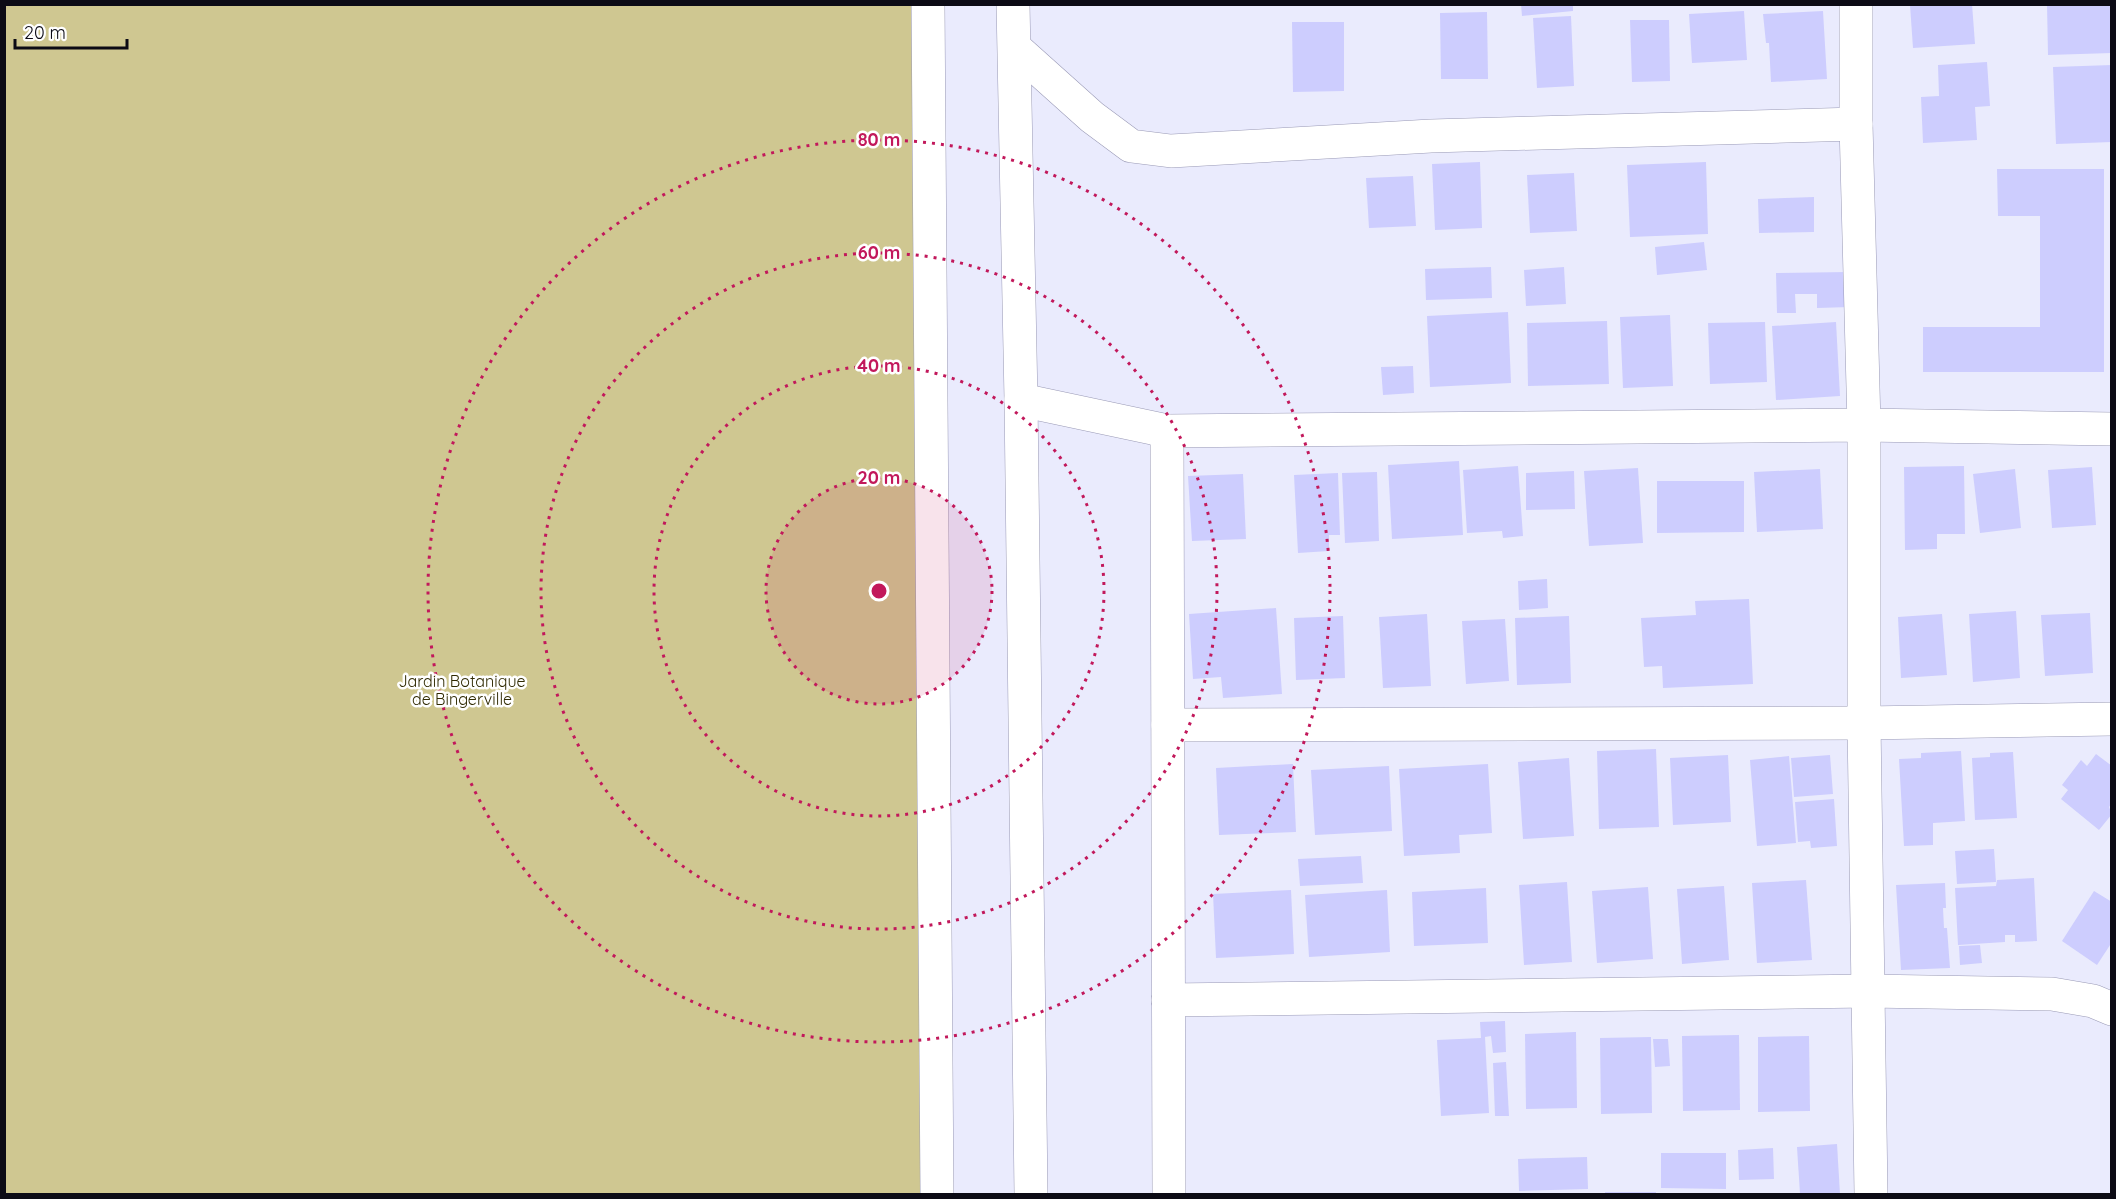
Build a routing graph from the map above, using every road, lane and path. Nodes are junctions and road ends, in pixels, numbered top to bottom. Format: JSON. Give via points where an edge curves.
{"nodes":[{"id":1,"x":928,"y":4,"type":"edge"},
{"id":2,"x":1013,"y":4,"type":"edge"},
{"id":3,"x":1856,"y":4,"type":"edge"},
{"id":4,"x":1015,"y":48,"type":"junction"},
{"id":5,"x":1856,"y":124,"type":"junction"},
{"id":6,"x":1021,"y":400,"type":"junction"},
{"id":7,"x":1864,"y":426,"type":"junction"},
{"id":8,"x":2112,"y":429,"type":"edge"},
{"id":9,"x":1167,"y":431,"type":"junction"},
{"id":10,"x":2112,"y":719,"type":"edge"},
{"id":11,"x":1864,"y":723,"type":"junction"},
{"id":12,"x":1168,"y":725,"type":"junction"},
{"id":13,"x":1868,"y":991,"type":"junction"},
{"id":14,"x":1168,"y":1000,"type":"junction"},
{"id":15,"x":2112,"y":1009,"type":"edge"},
{"id":16,"x":937,"y":1194,"type":"edge"},
{"id":17,"x":1032,"y":1194,"type":"edge"},
{"id":18,"x":1169,"y":1194,"type":"edge"},
{"id":19,"x":1871,"y":1194,"type":"edge"}],
"edges":[{"from":1,"to":16,"type":"street"},
{"from":2,"to":4,"type":"street"},
{"from":3,"to":5,"type":"street"},
{"from":4,"to":5,"type":"street","via":[[1092,117],[1131,146],[1171,151],[1431,136]]},
{"from":4,"to":6,"type":"street"},
{"from":5,"to":7,"type":"street"},
{"from":6,"to":9,"type":"street"},
{"from":6,"to":17,"type":"street"},
{"from":7,"to":8,"type":"street"},
{"from":7,"to":9,"type":"street"},
{"from":7,"to":11,"type":"street"},
{"from":9,"to":12,"type":"street"},
{"from":10,"to":11,"type":"street"},
{"from":11,"to":12,"type":"street"},
{"from":11,"to":13,"type":"street"},
{"from":12,"to":14,"type":"street"},
{"from":13,"to":14,"type":"street"},
{"from":13,"to":15,"type":"street","via":[[2052,994],[2093,1001]]},
{"from":13,"to":19,"type":"street"},
{"from":14,"to":18,"type":"street"}]}
